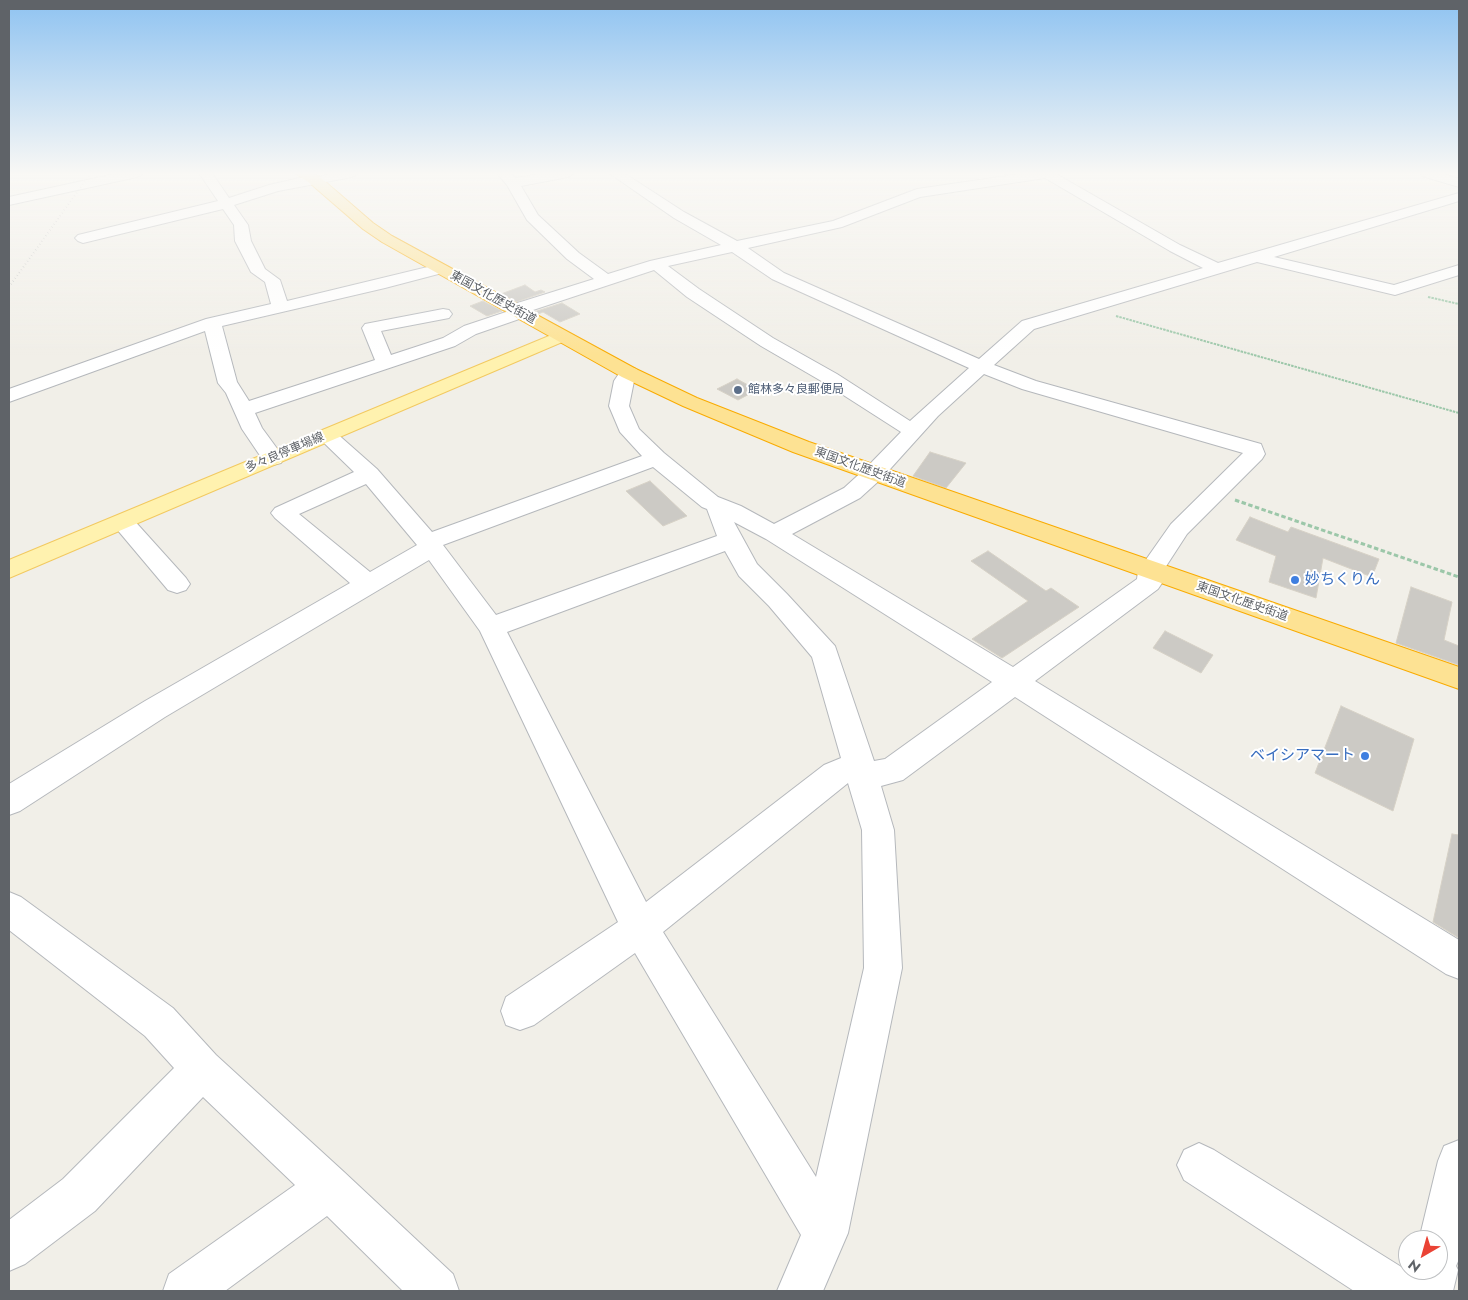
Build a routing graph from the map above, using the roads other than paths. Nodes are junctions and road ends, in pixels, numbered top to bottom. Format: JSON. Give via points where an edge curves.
{"nodes":[{"id":1,"x":101,"y":234,"type":"edge"},
{"id":2,"x":243,"y":234,"type":"edge"},
{"id":3,"x":379,"y":234,"type":"edge"},
{"id":4,"x":550,"y":234,"type":"edge"},
{"id":5,"x":713,"y":234,"type":"edge"},
{"id":6,"x":792,"y":234,"type":"edge"},
{"id":7,"x":1151,"y":234,"type":"edge"},
{"id":8,"x":1338,"y":234,"type":"edge"},
{"id":9,"x":83,"y":238,"type":"dead end"},
{"id":10,"x":734,"y":246,"type":"junction"},
{"id":11,"x":1257,"y":258,"type":"junction"},
{"id":12,"x":656,"y":264,"type":"junction"},
{"id":13,"x":440,"y":268,"type":"junction"},
{"id":14,"x":1217,"y":269,"type":"junction"},
{"id":15,"x":1459,"y":270,"type":"edge"},
{"id":16,"x":606,"y":280,"type":"junction"},
{"id":17,"x":280,"y":307,"type":"junction"},
{"id":18,"x":516,"y":311,"type":"junction"},
{"id":19,"x":443,"y":314,"type":"dead end"},
{"id":20,"x":212,"y":323,"type":"junction"},
{"id":21,"x":561,"y":336,"type":"junction"},
{"id":22,"x":386,"y":363,"type":"junction"},
{"id":23,"x":980,"y":366,"type":"junction"},
{"id":24,"x":629,"y":373,"type":"junction"},
{"id":25,"x":9,"y":396,"type":"edge"},
{"id":26,"x":243,"y":410,"type":"junction"},
{"id":27,"x":914,"y":430,"type":"junction"},
{"id":28,"x":327,"y":435,"type":"junction"},
{"id":29,"x":273,"y":458,"type":"junction"},
{"id":30,"x":656,"y":458,"type":"junction"},
{"id":31,"x":874,"y":473,"type":"junction"},
{"id":32,"x":368,"y":474,"type":"junction"},
{"id":33,"x":718,"y":506,"type":"junction"},
{"id":34,"x":123,"y":522,"type":"junction"},
{"id":35,"x":774,"y":534,"type":"junction"},
{"id":36,"x":731,"y":540,"type":"junction"},
{"id":37,"x":430,"y":544,"type":"junction"},
{"id":38,"x":9,"y":570,"type":"edge"},
{"id":39,"x":1151,"y":570,"type":"junction"},
{"id":40,"x":177,"y":584,"type":"dead end"},
{"id":41,"x":369,"y":585,"type":"junction"},
{"id":42,"x":491,"y":627,"type":"junction"},
{"id":43,"x":1459,"y":678,"type":"edge"},
{"id":44,"x":1015,"y":683,"type":"junction"},
{"id":45,"x":861,"y":770,"type":"junction"},
{"id":46,"x":9,"y":801,"type":"edge"},
{"id":47,"x":9,"y":909,"type":"edge"},
{"id":48,"x":640,"y":928,"type":"junction"},
{"id":49,"x":1459,"y":961,"type":"edge"},
{"id":50,"x":520,"y":1011,"type":"dead end"},
{"id":51,"x":202,"y":1070,"type":"junction"},
{"id":52,"x":1459,"y":1161,"type":"edge"},
{"id":53,"x":1200,"y":1165,"type":"dead end"},
{"id":54,"x":329,"y":1187,"type":"junction"},
{"id":55,"x":1444,"y":1230,"type":"edge"},
{"id":56,"x":826,"y":1233,"type":"junction"},
{"id":57,"x":9,"y":1248,"type":"edge"},
{"id":58,"x":186,"y":1291,"type":"edge"},
{"id":59,"x":436,"y":1291,"type":"edge"},
{"id":60,"x":800,"y":1291,"type":"edge"},
{"id":61,"x":1396,"y":1291,"type":"edge"}],
"edges":[{"from":1,"to":9,"type":"street"},
{"from":2,"to":17,"type":"street","via":[[259,272],[272,280]]},
{"from":3,"to":13,"type":"highway","name":"東国文化歴史街道"},
{"from":4,"to":16,"type":"street"},
{"from":5,"to":10,"type":"street"},
{"from":6,"to":10,"type":"street"},
{"from":7,"to":14,"type":"street"},
{"from":8,"to":11,"type":"street"},
{"from":10,"to":12,"type":"street"},
{"from":10,"to":23,"type":"street","via":[[778,276]]},
{"from":11,"to":14,"type":"street"},
{"from":11,"to":15,"type":"street","via":[[1395,290]]},
{"from":12,"to":16,"type":"street"},
{"from":12,"to":27,"type":"street","via":[[767,342]]},
{"from":13,"to":17,"type":"street"},
{"from":13,"to":18,"type":"highway","name":"東国文化歴史街道"},
{"from":14,"to":23,"type":"street","via":[[1028,325]]},
{"from":16,"to":18,"type":"street"},
{"from":17,"to":20,"type":"street"},
{"from":18,"to":21,"type":"highway","name":"東国文化歴史街道"},
{"from":18,"to":22,"type":"street","via":[[449,342]]},
{"from":19,"to":22,"type":"street","via":[[371,328]]},
{"from":20,"to":25,"type":"street"},
{"from":20,"to":26,"type":"street","via":[[228,383]]},
{"from":21,"to":24,"type":"highway","name":"東国文化歴史街道"},
{"from":21,"to":28,"type":"main road","name":"多々良停車場線"},
{"from":22,"to":26,"type":"street"},
{"from":23,"to":27,"type":"street"},
{"from":23,"to":39,"type":"street","via":[[1029,385],[1253,449],[1254,454],[1178,529]]},
{"from":24,"to":30,"type":"street","via":[[619,406],[630,432]]},
{"from":24,"to":31,"type":"highway","name":"東国文化歴史街道","via":[[748,426]]},
{"from":26,"to":29,"type":"street"},
{"from":27,"to":31,"type":"street"},
{"from":28,"to":29,"type":"main road","name":"多々良停車場線"},
{"from":28,"to":32,"type":"street"},
{"from":29,"to":34,"type":"main road","name":"多々良停車場線"},
{"from":30,"to":33,"type":"street"},
{"from":30,"to":37,"type":"street"},
{"from":31,"to":35,"type":"street","via":[[852,493]]},
{"from":31,"to":39,"type":"highway","name":"東国文化歴史街道"},
{"from":32,"to":37,"type":"street"},
{"from":32,"to":41,"type":"street","via":[[283,513]]},
{"from":33,"to":35,"type":"street"},
{"from":33,"to":36,"type":"street"},
{"from":34,"to":38,"type":"main road","name":"多々良停車場線"},
{"from":34,"to":40,"type":"street"},
{"from":35,"to":44,"type":"street"},
{"from":36,"to":42,"type":"street"},
{"from":36,"to":45,"type":"street","via":[[748,570],[825,653]]},
{"from":37,"to":41,"type":"street"},
{"from":37,"to":42,"type":"street"},
{"from":39,"to":43,"type":"highway","name":"東国文化歴史街道"},
{"from":39,"to":44,"type":"street","via":[[1149,583]]},
{"from":41,"to":46,"type":"street","via":[[156,709]]},
{"from":42,"to":48,"type":"street"},
{"from":44,"to":45,"type":"street","via":[[892,771]]},
{"from":44,"to":49,"type":"street"},
{"from":45,"to":48,"type":"street","via":[[835,774]]},
{"from":45,"to":56,"type":"street","via":[[878,830],[883,968]]},
{"from":47,"to":51,"type":"street","via":[[160,1022]]},
{"from":48,"to":50,"type":"street"},
{"from":48,"to":56,"type":"street"},
{"from":51,"to":54,"type":"street"},
{"from":51,"to":57,"type":"street","via":[[79,1195]]},
{"from":52,"to":55,"type":"street"},
{"from":53,"to":61,"type":"street"},
{"from":54,"to":58,"type":"street"},
{"from":54,"to":59,"type":"street"},
{"from":56,"to":60,"type":"street"}]}
